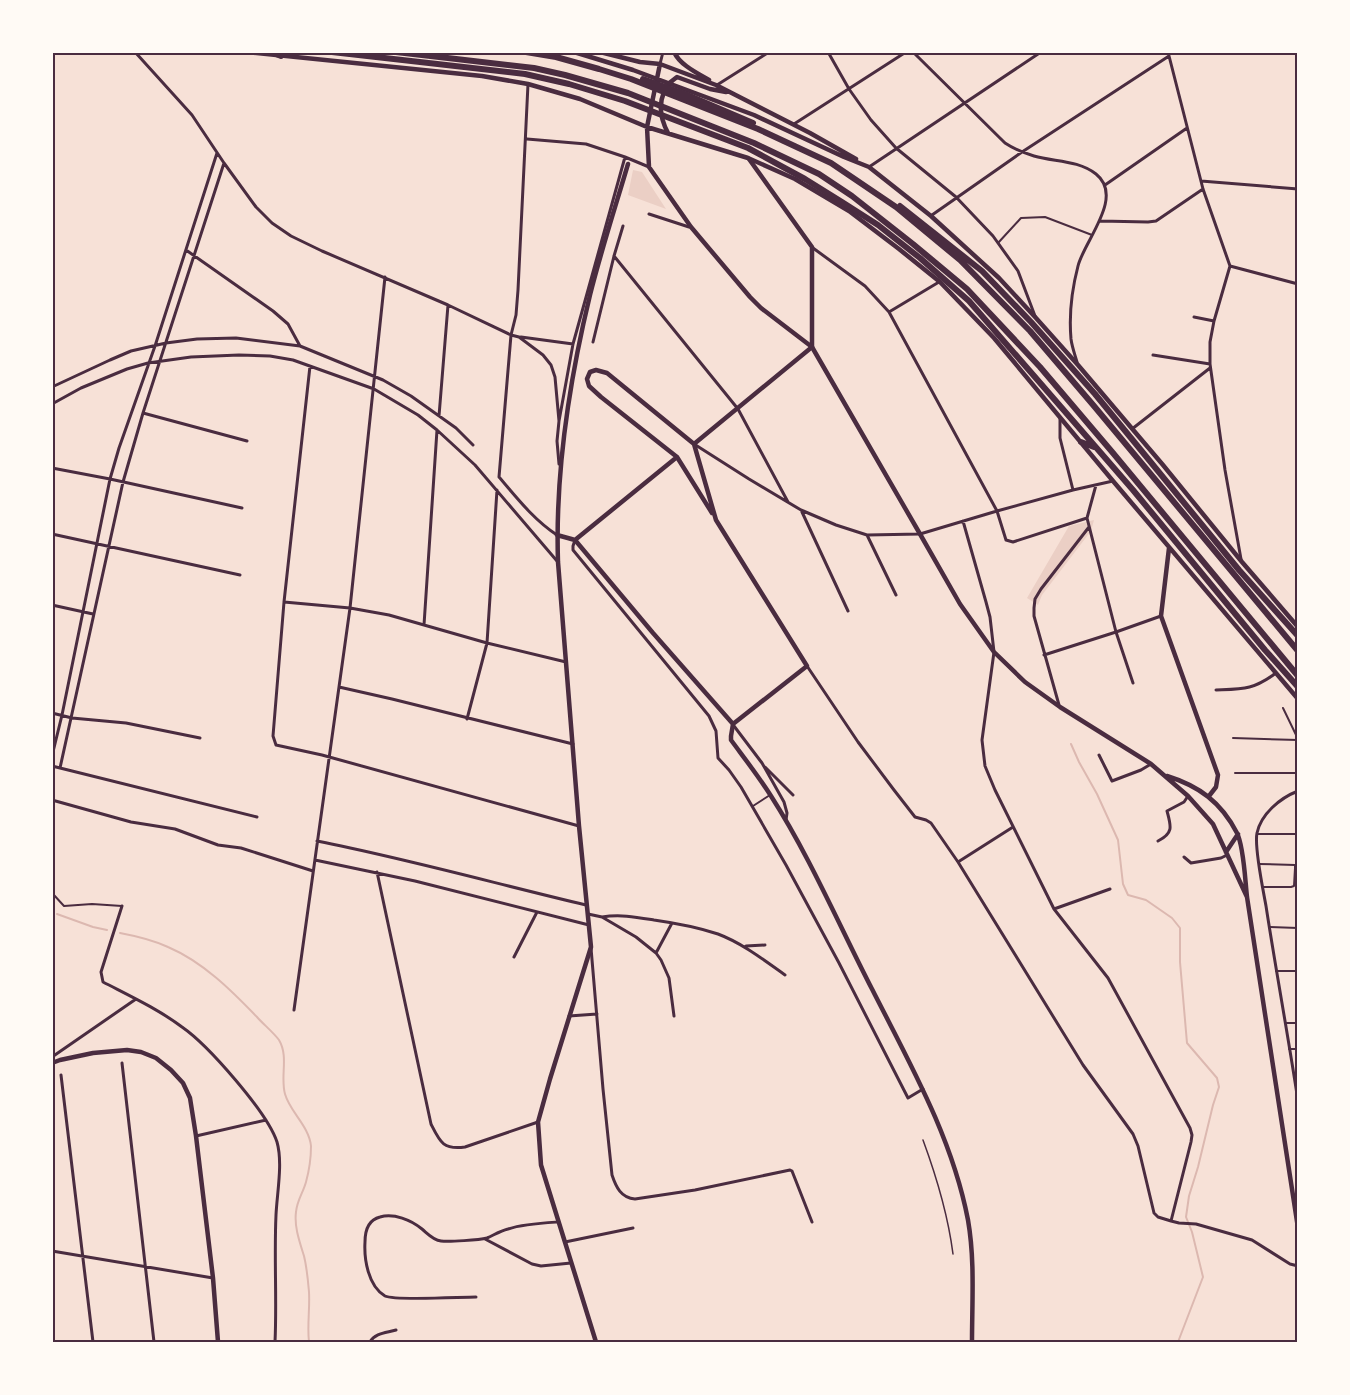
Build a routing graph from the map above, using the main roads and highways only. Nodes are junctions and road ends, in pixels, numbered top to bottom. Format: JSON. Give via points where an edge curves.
{"nodes":[{"id":1,"x":246,"y":52,"type":"edge"},
{"id":2,"x":271,"y":52,"type":"edge"},
{"id":3,"x":332,"y":52,"type":"edge"},
{"id":4,"x":396,"y":52,"type":"edge"},
{"id":5,"x":526,"y":52,"type":"edge"},
{"id":6,"x":545,"y":52,"type":"edge"},
{"id":7,"x":574,"y":52,"type":"edge"},
{"id":8,"x":600,"y":52,"type":"edge"},
{"id":9,"x":674,"y":52,"type":"edge"},
{"id":10,"x":280,"y":56,"type":"junction"},
{"id":11,"x":660,"y":64,"type":"junction"},
{"id":12,"x":716,"y":85,"type":"junction"},
{"id":13,"x":732,"y":93,"type":"junction"},
{"id":14,"x":647,"y":127,"type":"junction"},
{"id":15,"x":668,"y":134,"type":"junction"},
{"id":16,"x":748,"y":158,"type":"junction"},
{"id":17,"x":628,"y":164,"type":"dead end"},
{"id":18,"x":869,"y":167,"type":"junction"},
{"id":19,"x":812,"y":347,"type":"junction"},
{"id":20,"x":1081,"y":442,"type":"junction"},
{"id":21,"x":694,"y":444,"type":"junction"},
{"id":22,"x":1113,"y":453,"type":"junction"},
{"id":23,"x":677,"y":457,"type":"junction"},
{"id":24,"x":716,"y":520,"type":"junction"},
{"id":25,"x":557,"y":535,"type":"junction"},
{"id":26,"x":575,"y":540,"type":"junction"},
{"id":27,"x":1169,"y":548,"type":"junction"},
{"id":28,"x":1298,"y":627,"type":"edge"},
{"id":29,"x":1298,"y":636,"type":"edge"},
{"id":30,"x":1298,"y":651,"type":"edge"},
{"id":31,"x":1298,"y":676,"type":"edge"},
{"id":32,"x":1298,"y":687,"type":"edge"},
{"id":33,"x":1298,"y":699,"type":"edge"},
{"id":34,"x":733,"y":724,"type":"junction"},
{"id":35,"x":1164,"y":775,"type":"junction"},
{"id":36,"x":1209,"y":796,"type":"junction"},
{"id":37,"x":1238,"y":834,"type":"junction"},
{"id":38,"x":1227,"y":853,"type":"junction"},
{"id":39,"x":1247,"y":897,"type":"junction"},
{"id":40,"x":52,"y":1063,"type":"edge"},
{"id":41,"x":1298,"y":1228,"type":"edge"},
{"id":42,"x":218,"y":1342,"type":"edge"},
{"id":43,"x":596,"y":1342,"type":"edge"},
{"id":44,"x":972,"y":1342,"type":"edge"}],
"edges":[{"from":1,"to":10,"type":"main road"},
{"from":2,"to":10,"type":"highway"},
{"from":3,"to":32,"type":"highway","via":[[525,74],[625,101],[748,148],[878,225],[969,301]]},
{"from":4,"to":22,"type":"highway","via":[[534,68],[628,93],[754,143],[819,174],[967,289]]},
{"from":5,"to":30,"type":"highway","via":[[632,79],[758,129],[831,163],[896,207],[960,260],[1030,331]]},
{"from":6,"to":29,"type":"highway","via":[[637,76],[734,114],[817,153],[908,212],[982,271],[1032,322]]},
{"from":7,"to":18,"type":"main road","via":[[754,115]]},
{"from":8,"to":11,"type":"main road"},
{"from":9,"to":12,"type":"main road","via":[[682,63]]},
{"from":10,"to":14,"type":"main road","via":[[528,84],[580,99]]},
{"from":11,"to":12,"type":"main road"},
{"from":11,"to":14,"type":"main road"},
{"from":12,"to":13,"type":"main road"},
{"from":13,"to":15,"type":"main road","via":[[677,77],[667,85],[662,97],[661,120]]},
{"from":13,"to":18,"type":"main road"},
{"from":14,"to":15,"type":"main road"},
{"from":14,"to":19,"type":"main road","via":[[649,167],[691,227],[761,308]]},
{"from":15,"to":16,"type":"main road"},
{"from":16,"to":19,"type":"main road","via":[[812,247]]},
{"from":16,"to":20,"type":"main road","via":[[795,179],[849,211],[940,282],[994,338]]},
{"from":17,"to":25,"type":"main road","via":[[590,295],[577,356],[560,472]]},
{"from":18,"to":28,"type":"main road","via":[[999,278],[1078,365]]},
{"from":19,"to":21,"type":"main road"},
{"from":19,"to":35,"type":"main road","via":[[960,604],[994,652],[1025,682]]},
{"from":20,"to":22,"type":"highway"},
{"from":20,"to":27,"type":"main road"},
{"from":21,"to":23,"type":"main road","via":[[607,373],[590,372],[589,386]]},
{"from":21,"to":24,"type":"main road"},
{"from":22,"to":31,"type":"highway"},
{"from":23,"to":24,"type":"main road"},
{"from":23,"to":26,"type":"main road"},
{"from":24,"to":34,"type":"main road","via":[[807,666]]},
{"from":25,"to":26,"type":"main road"},
{"from":25,"to":43,"type":"main road","via":[[591,947],[538,1122],[541,1165]]},
{"from":26,"to":34,"type":"main road"},
{"from":27,"to":33,"type":"main road"},
{"from":27,"to":36,"type":"main road","via":[[1161,616],[1218,775]]},
{"from":34,"to":44,"type":"main road","via":[[732,740],[786,821],[936,1116],[968,1221],[972,1251]]},
{"from":35,"to":36,"type":"main road"},
{"from":35,"to":38,"type":"main road","via":[[1213,824]]},
{"from":36,"to":37,"type":"main road"},
{"from":37,"to":38,"type":"main road"},
{"from":37,"to":39,"type":"main road"},
{"from":38,"to":39,"type":"main road"},
{"from":39,"to":41,"type":"main road"},
{"from":40,"to":42,"type":"main road","via":[[119,1050],[141,1053],[156,1058],[183,1083],[190,1098],[196,1136]]}]}
